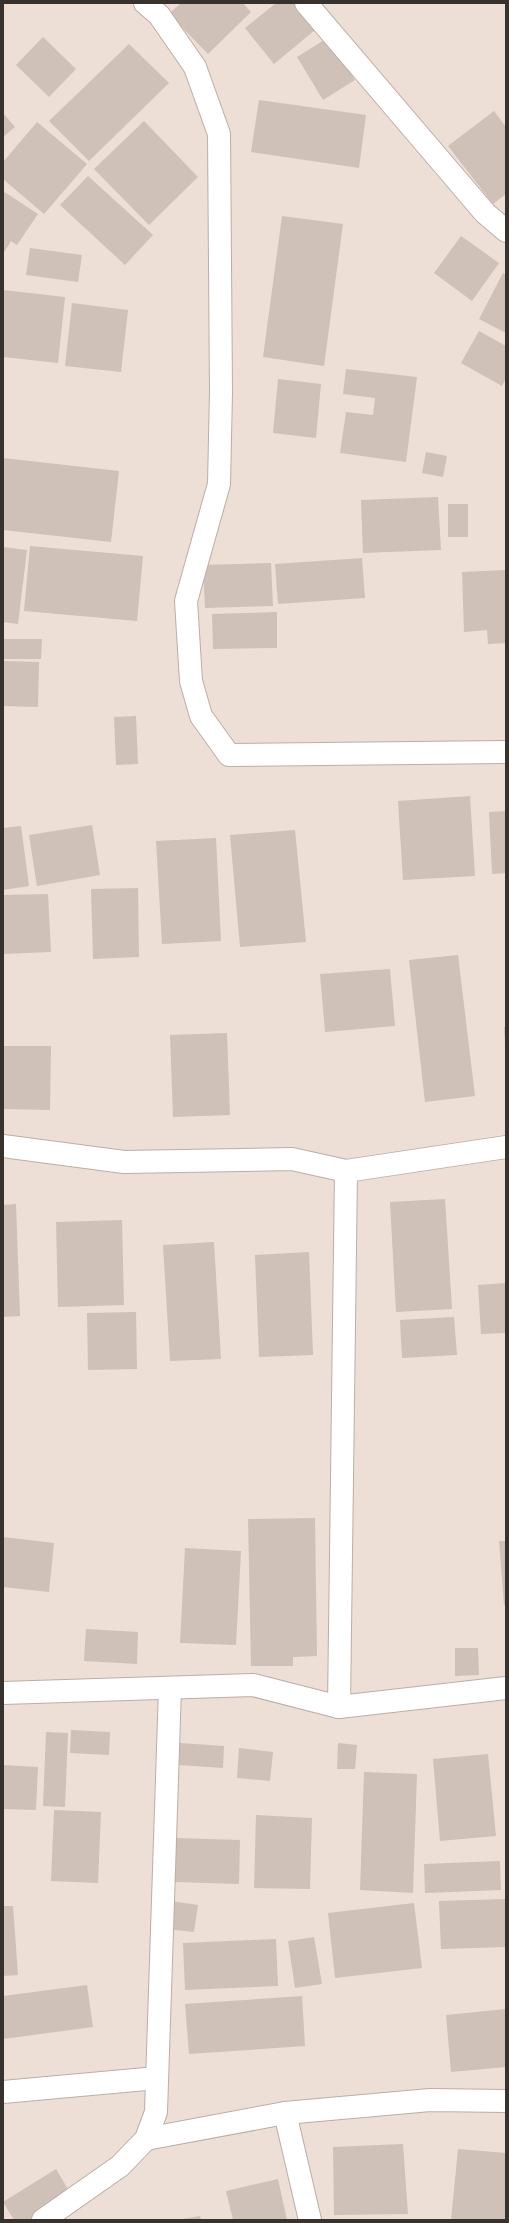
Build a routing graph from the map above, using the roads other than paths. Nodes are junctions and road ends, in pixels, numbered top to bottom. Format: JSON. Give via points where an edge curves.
{"nodes":[{"id":1,"x":145,"y":3,"type":"edge"},
{"id":2,"x":306,"y":3,"type":"edge"},
{"id":3,"x":506,"y":231,"type":"edge"},
{"id":4,"x":506,"y":752,"type":"edge"},
{"id":5,"x":3,"y":1146,"type":"edge"},
{"id":6,"x":506,"y":1147,"type":"edge"},
{"id":7,"x":346,"y":1171,"type":"junction"},
{"id":8,"x":170,"y":1688,"type":"junction"},
{"id":9,"x":506,"y":1688,"type":"edge"},
{"id":10,"x":3,"y":1693,"type":"edge"},
{"id":11,"x":340,"y":1707,"type":"junction"},
{"id":12,"x":157,"y":2078,"type":"junction"},
{"id":13,"x":3,"y":2092,"type":"edge"},
{"id":14,"x":506,"y":2101,"type":"edge"},
{"id":15,"x":285,"y":2113,"type":"junction"},
{"id":16,"x":146,"y":2139,"type":"junction"},
{"id":17,"x":43,"y":2220,"type":"edge"},
{"id":18,"x":310,"y":2220,"type":"edge"}],
"edges":[{"from":1,"to":4,"type":"street","via":[[159,15],[195,67],[219,134],[219,484],[186,600],[192,681],[201,716],[229,755]]},
{"from":2,"to":3,"type":"street","via":[[484,214]]},
{"from":5,"to":7,"type":"street","via":[[124,1162],[292,1159]]},
{"from":6,"to":7,"type":"street"},
{"from":7,"to":11,"type":"street"},
{"from":8,"to":10,"type":"street"},
{"from":8,"to":11,"type":"street","via":[[253,1685]]},
{"from":8,"to":12,"type":"street"},
{"from":9,"to":11,"type":"street"},
{"from":12,"to":13,"type":"street"},
{"from":12,"to":16,"type":"street","via":[[156,2112]]},
{"from":14,"to":15,"type":"street","via":[[430,2100]]},
{"from":15,"to":16,"type":"street"},
{"from":15,"to":18,"type":"street"},
{"from":16,"to":17,"type":"street","via":[[120,2166]]}]}
